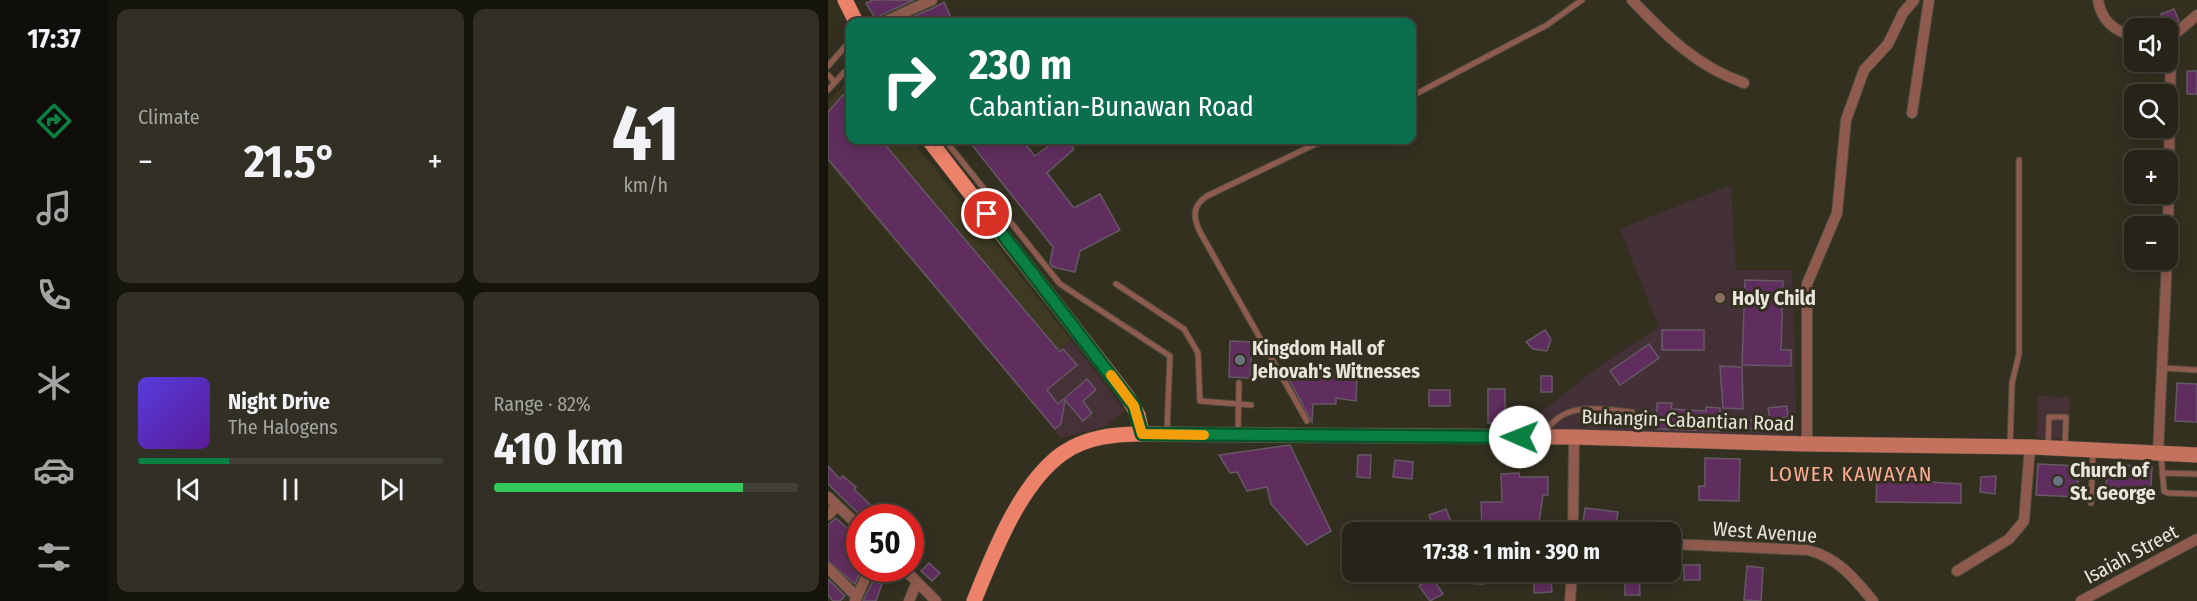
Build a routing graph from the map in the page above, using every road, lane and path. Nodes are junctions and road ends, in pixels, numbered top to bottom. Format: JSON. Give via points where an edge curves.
{"nodes":[{"id":1,"x":845,"y":0,"type":"edge"},
{"id":2,"x":932,"y":0,"type":"edge"},
{"id":3,"x":1632,"y":0,"type":"edge"},
{"id":4,"x":1914,"y":0,"type":"edge"},
{"id":5,"x":1929,"y":0,"type":"edge"},
{"id":6,"x":2098,"y":0,"type":"edge"},
{"id":7,"x":1579,"y":1,"type":"edge"},
{"id":8,"x":2197,"y":15,"type":"edge"},
{"id":9,"x":854,"y":18,"type":"edge"},
{"id":10,"x":893,"y":18,"type":"edge"},
{"id":11,"x":2178,"y":31,"type":"edge"},
{"id":12,"x":2124,"y":33,"type":"edge"},
{"id":13,"x":846,"y":46,"type":"edge"},
{"id":14,"x":828,"y":66,"type":"edge"},
{"id":15,"x":846,"y":70,"type":"edge"},
{"id":16,"x":2169,"y":72,"type":"edge"},
{"id":17,"x":828,"y":75,"type":"edge"},
{"id":18,"x":835,"y":82,"type":"junction"},
{"id":19,"x":1744,"y":83,"type":"dead end"},
{"id":20,"x":828,"y":90,"type":"edge"},
{"id":21,"x":1416,"y":94,"type":"edge"},
{"id":22,"x":1912,"y":113,"type":"dead end"},
{"id":23,"x":931,"y":144,"type":"edge"},
{"id":24,"x":948,"y":144,"type":"edge"},
{"id":25,"x":1316,"y":144,"type":"edge"},
{"id":26,"x":2019,"y":160,"type":"dead end"},
{"id":27,"x":2168,"y":216,"type":"edge"},
{"id":28,"x":2167,"y":270,"type":"edge"},
{"id":29,"x":1116,"y":284,"type":"dead end"},
{"id":30,"x":2162,"y":368,"type":"junction"},
{"id":31,"x":2197,"y":370,"type":"edge"},
{"id":32,"x":1239,"y":382,"type":"dead end"},
{"id":33,"x":1238,"y":405,"type":"junction"},
{"id":34,"x":1251,"y":405,"type":"dead end"},
{"id":35,"x":1632,"y":412,"type":"dead end"},
{"id":36,"x":1307,"y":421,"type":"dead end"},
{"id":37,"x":1142,"y":434,"type":"junction"},
{"id":38,"x":1167,"y":434,"type":"junction"},
{"id":39,"x":1238,"y":435,"type":"junction"},
{"id":40,"x":1543,"y":437,"type":"junction"},
{"id":41,"x":1574,"y":437,"type":"junction"},
{"id":42,"x":1807,"y":444,"type":"junction"},
{"id":43,"x":2010,"y":447,"type":"junction"},
{"id":44,"x":2030,"y":447,"type":"junction"},
{"id":45,"x":2048,"y":448,"type":"junction"},
{"id":46,"x":2065,"y":449,"type":"junction"},
{"id":47,"x":2093,"y":450,"type":"junction"},
{"id":48,"x":2160,"y":454,"type":"junction"},
{"id":49,"x":2197,"y":455,"type":"edge"},
{"id":50,"x":2162,"y":473,"type":"junction"},
{"id":51,"x":2197,"y":474,"type":"edge"},
{"id":52,"x":2197,"y":494,"type":"edge"},
{"id":53,"x":828,"y":497,"type":"edge"},
{"id":54,"x":2091,"y":503,"type":"dead end"},
{"id":55,"x":837,"y":506,"type":"junction"},
{"id":56,"x":846,"y":514,"type":"edge"},
{"id":57,"x":828,"y":516,"type":"edge"},
{"id":58,"x":1573,"y":522,"type":"edge"},
{"id":59,"x":2197,"y":539,"type":"edge"},
{"id":60,"x":1681,"y":544,"type":"edge"},
{"id":61,"x":828,"y":568,"type":"edge"},
{"id":62,"x":1957,"y":571,"type":"dead end"},
{"id":63,"x":864,"y":582,"type":"edge"},
{"id":64,"x":917,"y":582,"type":"joint"},
{"id":65,"x":1571,"y":582,"type":"edge"},
{"id":66,"x":856,"y":599,"type":"edge"},
{"id":67,"x":909,"y":601,"type":"edge"},
{"id":68,"x":936,"y":601,"type":"edge"},
{"id":69,"x":974,"y":601,"type":"edge"},
{"id":70,"x":1570,"y":601,"type":"edge"},
{"id":71,"x":1873,"y":601,"type":"edge"},
{"id":72,"x":2081,"y":601,"type":"edge"}],
"edges":[{"from":1,"to":9,"type":"main road"},
{"from":2,"to":10,"type":"street"},
{"from":3,"to":19,"type":"street","via":[[1685,51]]},
{"from":4,"to":42,"type":"street","via":[[1888,44],[1864,70],[1846,120],[1838,213],[1807,284]]},
{"from":5,"to":22,"type":"street"},
{"from":6,"to":12,"type":"street","via":[[2109,23]]},
{"from":7,"to":21,"type":"lane","via":[[1547,26]]},
{"from":8,"to":11,"type":"street"},
{"from":13,"to":14,"type":"lane"},
{"from":15,"to":18,"type":"lane"},
{"from":16,"to":27,"type":"street"},
{"from":17,"to":18,"type":"lane"},
{"from":18,"to":20,"type":"lane"},
{"from":23,"to":37,"type":"main road","via":[[1127,396],[1138,415]]},
{"from":24,"to":38,"type":"lane","via":[[1060,284],[1170,356]]},
{"from":25,"to":36,"type":"lane","via":[[1207,196],[1194,215]]},
{"from":26,"to":43,"type":"lane","via":[[2020,344],[2012,383]]},
{"from":28,"to":30,"type":"street"},
{"from":29,"to":33,"type":"lane","via":[[1190,336],[1198,353],[1200,401]]},
{"from":30,"to":31,"type":"lane"},
{"from":30,"to":48,"type":"street"},
{"from":32,"to":33,"type":"lane"},
{"from":33,"to":34,"type":"lane"},
{"from":33,"to":39,"type":"lane"},
{"from":35,"to":40,"type":"lane","via":[[1572,409],[1549,424]]},
{"from":37,"to":38,"type":"main road","name":"Buhangin-Cabantian Road"},
{"from":37,"to":69,"type":"main road","via":[[1090,440],[1052,462],[1030,489],[1001,537]]},
{"from":38,"to":39,"type":"main road","name":"Buhangin-Cabantian Road"},
{"from":39,"to":40,"type":"main road","name":"Buhangin-Cabantian Road"},
{"from":40,"to":41,"type":"main road","name":"Buhangin-Cabantian Road"},
{"from":41,"to":42,"type":"main road","name":"Buhangin-Cabantian Road"},
{"from":41,"to":58,"type":"street"},
{"from":42,"to":43,"type":"main road","name":"Buhangin-Cabantian Road"},
{"from":43,"to":44,"type":"main road","name":"Buhangin-Cabantian Road"},
{"from":44,"to":45,"type":"main road","name":"Buhangin-Cabantian Road"},
{"from":44,"to":62,"type":"street","via":[[2024,521],[2009,539]]},
{"from":45,"to":46,"type":"main road","name":"Buhangin-Cabantian Road"},
{"from":45,"to":46,"type":"lane","via":[[2049,417],[2066,417]]},
{"from":46,"to":47,"type":"main road","name":"Buhangin-Cabantian Road"},
{"from":47,"to":48,"type":"main road","name":"Buhangin-Cabantian Road"},
{"from":47,"to":54,"type":"lane"},
{"from":48,"to":49,"type":"main road","name":"Buhangin-Cabantian Road"},
{"from":48,"to":50,"type":"lane"},
{"from":50,"to":51,"type":"lane"},
{"from":50,"to":52,"type":"lane","via":[[2162,485],[2168,493]]},
{"from":53,"to":55,"type":"street"},
{"from":55,"to":56,"type":"street"},
{"from":55,"to":57,"type":"street"},
{"from":59,"to":72,"type":"street","name":"Isaiah Street"},
{"from":60,"to":71,"type":"street","name":"West Avenue","via":[[1808,550],[1824,555],[1851,575]]},
{"from":61,"to":66,"type":"street"},
{"from":63,"to":66,"type":"street"},
{"from":64,"to":67,"type":"street"},
{"from":64,"to":68,"type":"street"},
{"from":65,"to":70,"type":"street"}]}
